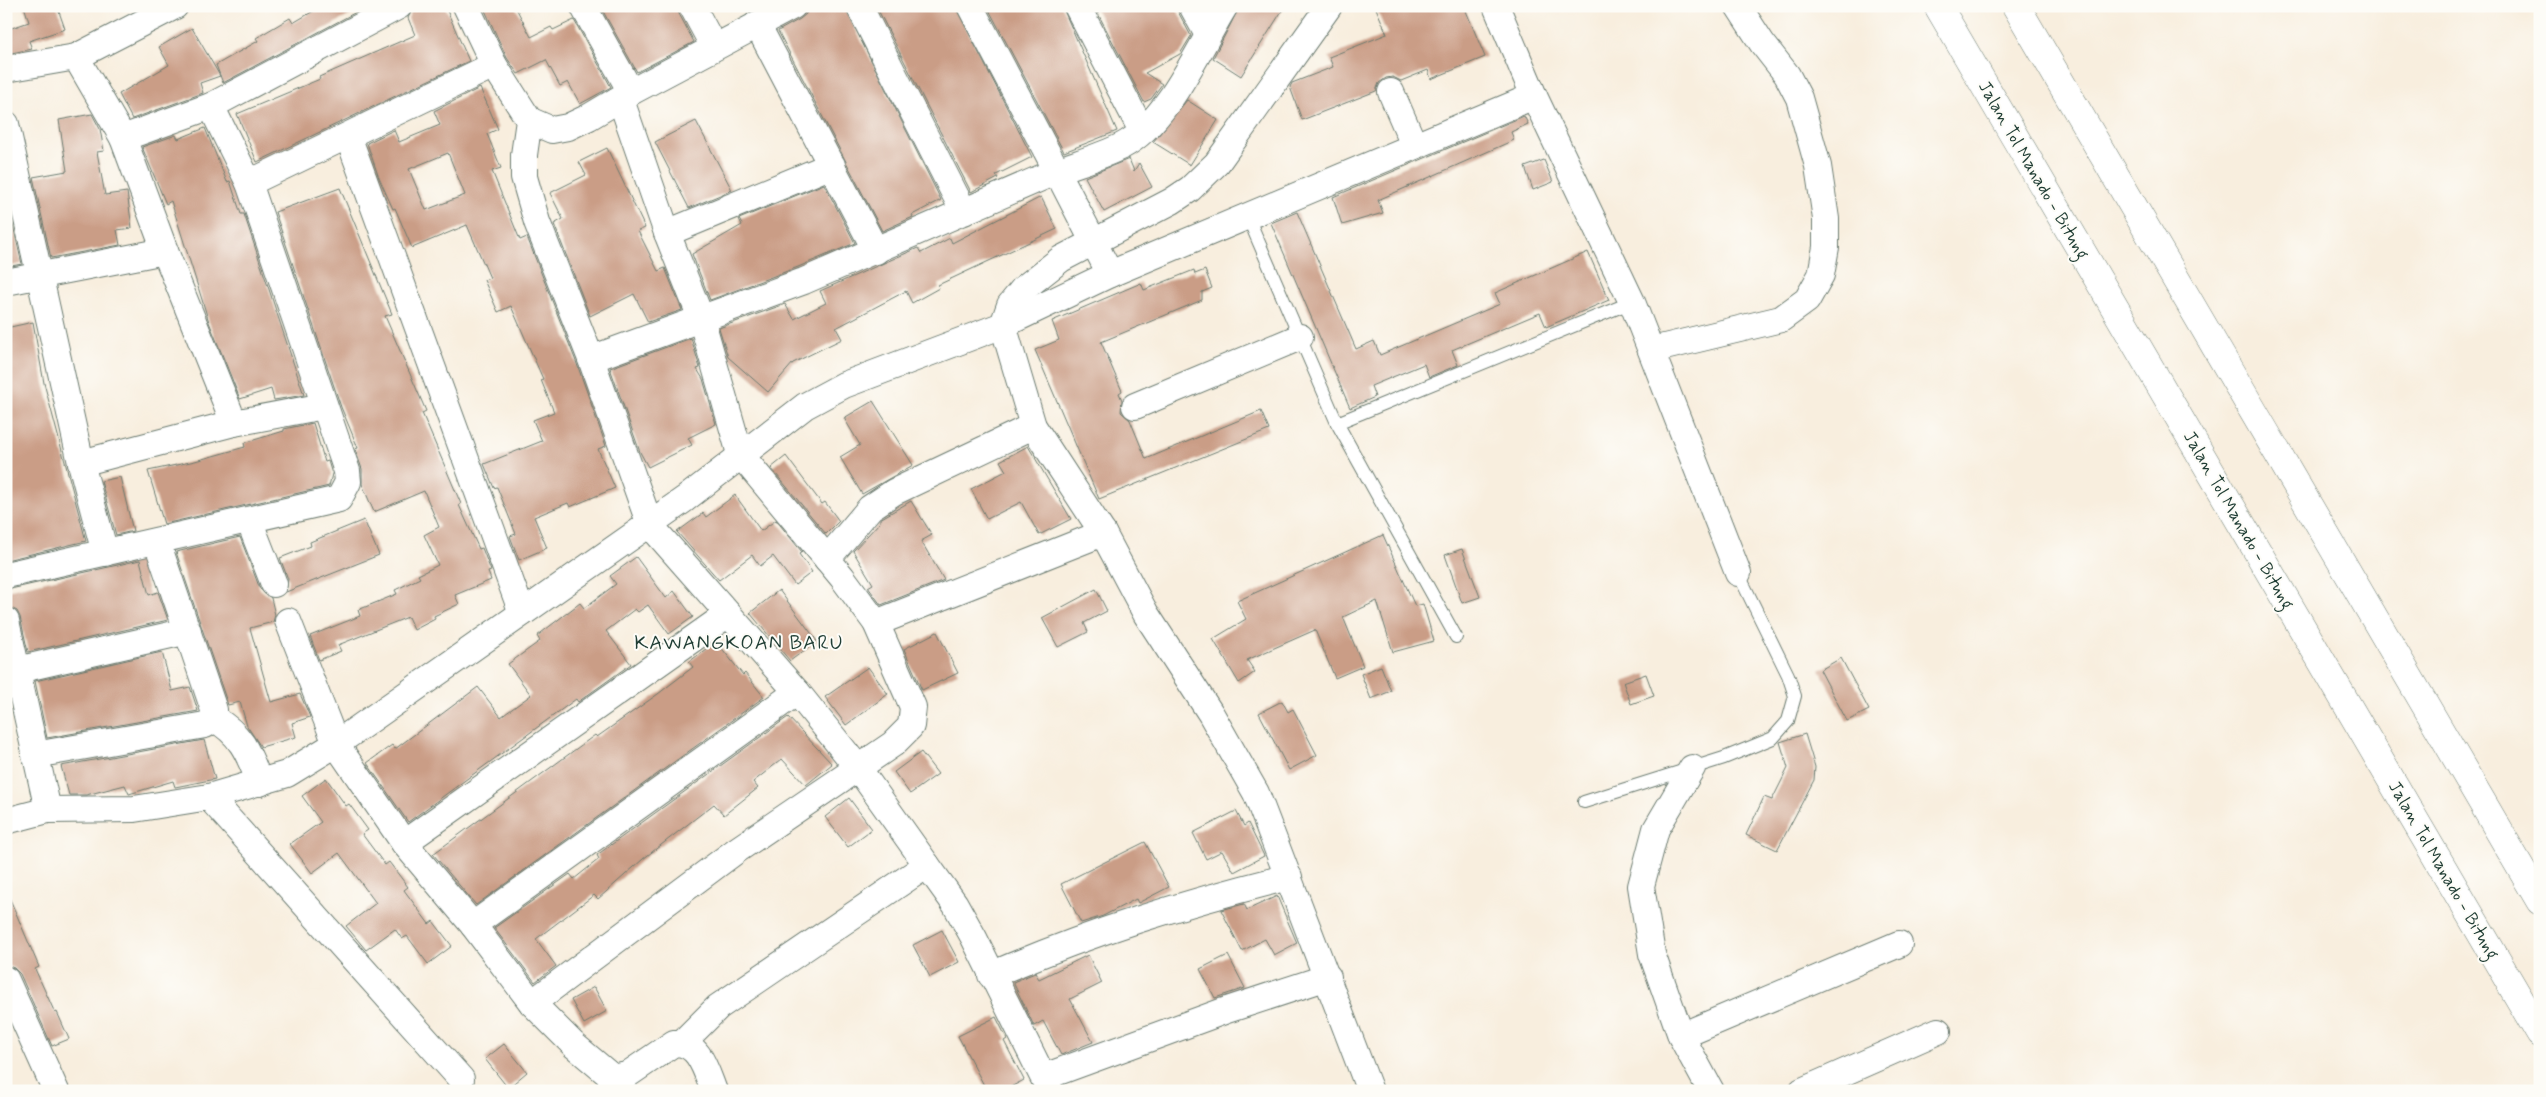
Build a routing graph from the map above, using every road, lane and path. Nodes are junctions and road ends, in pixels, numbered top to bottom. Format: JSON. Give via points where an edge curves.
{"nodes":[{"id":1,"x":175,"y":6,"type":"edge"},
{"id":2,"x":399,"y":6,"type":"edge"},
{"id":3,"x":466,"y":6,"type":"edge"},
{"id":4,"x":583,"y":6,"type":"edge"},
{"id":5,"x":692,"y":6,"type":"edge"},
{"id":6,"x":793,"y":6,"type":"edge"},
{"id":7,"x":860,"y":6,"type":"edge"},
{"id":8,"x":970,"y":6,"type":"edge"},
{"id":9,"x":1077,"y":6,"type":"edge"},
{"id":10,"x":1192,"y":6,"type":"edge"},
{"id":11,"x":1226,"y":6,"type":"edge"},
{"id":12,"x":1329,"y":6,"type":"edge"},
{"id":13,"x":1496,"y":6,"type":"edge"},
{"id":14,"x":1738,"y":6,"type":"edge"},
{"id":15,"x":1938,"y":6,"type":"edge"},
{"id":16,"x":2016,"y":6,"type":"edge"},
{"id":17,"x":757,"y":24,"type":"junction"},
{"id":18,"x":1208,"y":35,"type":"junction"},
{"id":19,"x":714,"y":47,"type":"junction"},
{"id":20,"x":76,"y":56,"type":"junction"},
{"id":21,"x":494,"y":65,"type":"junction"},
{"id":22,"x":6,"y":69,"type":"edge"},
{"id":23,"x":1390,"y":92,"type":"dead end"},
{"id":24,"x":626,"y":96,"type":"junction"},
{"id":25,"x":1534,"y":96,"type":"junction"},
{"id":26,"x":211,"y":106,"type":"junction"},
{"id":27,"x":529,"y":120,"type":"junction"},
{"id":28,"x":6,"y":124,"type":"edge"},
{"id":29,"x":1142,"y":131,"type":"junction"},
{"id":30,"x":348,"y":136,"type":"junction"},
{"id":31,"x":124,"y":138,"type":"junction"},
{"id":32,"x":1414,"y":145,"type":"junction"},
{"id":33,"x":832,"y":165,"type":"junction"},
{"id":34,"x":1058,"y":171,"type":"junction"},
{"id":35,"x":249,"y":183,"type":"junction"},
{"id":36,"x":964,"y":212,"type":"junction"},
{"id":37,"x":1247,"y":215,"type":"junction"},
{"id":38,"x":667,"y":233,"type":"junction"},
{"id":39,"x":1094,"y":240,"type":"junction"},
{"id":40,"x":165,"y":251,"type":"junction"},
{"id":41,"x":876,"y":251,"type":"junction"},
{"id":42,"x":38,"y":274,"type":"junction"},
{"id":43,"x":1110,"y":274,"type":"junction"},
{"id":44,"x":6,"y":282,"type":"edge"},
{"id":45,"x":1632,"y":302,"type":"junction"},
{"id":46,"x":701,"y":318,"type":"junction"},
{"id":47,"x":1003,"y":325,"type":"junction"},
{"id":48,"x":1300,"y":337,"type":"junction"},
{"id":49,"x":1652,"y":350,"type":"junction"},
{"id":50,"x":591,"y":359,"type":"junction"},
{"id":51,"x":324,"y":406,"type":"junction"},
{"id":52,"x":1135,"y":406,"type":"dead end"},
{"id":53,"x":234,"y":423,"type":"junction"},
{"id":54,"x":1338,"y":423,"type":"junction"},
{"id":55,"x":1033,"y":426,"type":"junction"},
{"id":56,"x":740,"y":454,"type":"junction"},
{"id":57,"x":81,"y":463,"type":"junction"},
{"id":58,"x":249,"y":520,"type":"junction"},
{"id":59,"x":650,"y":525,"type":"junction"},
{"id":60,"x":1103,"y":533,"type":"junction"},
{"id":61,"x":157,"y":542,"type":"junction"},
{"id":62,"x":106,"y":553,"type":"junction"},
{"id":63,"x":827,"y":559,"type":"junction"},
{"id":64,"x":1738,"y":573,"type":"joint"},
{"id":65,"x":6,"y":575,"type":"edge"},
{"id":66,"x":274,"y":584,"type":"dead end"},
{"id":67,"x":522,"y":613,"type":"junction"},
{"id":68,"x":728,"y":614,"type":"junction"},
{"id":69,"x":6,"y":621,"type":"edge"},
{"id":70,"x":288,"y":621,"type":"dead end"},
{"id":71,"x":876,"y":623,"type":"junction"},
{"id":72,"x":188,"y":631,"type":"junction"},
{"id":73,"x":1456,"y":637,"type":"dead end"},
{"id":74,"x":17,"y":670,"type":"junction"},
{"id":75,"x":797,"y":692,"type":"junction"},
{"id":76,"x":214,"y":719,"type":"junction"},
{"id":77,"x":336,"y":744,"type":"junction"},
{"id":78,"x":35,"y":755,"type":"junction"},
{"id":79,"x":858,"y":768,"type":"junction"},
{"id":80,"x":1692,"y":768,"type":"junction"},
{"id":81,"x":260,"y":783,"type":"junction"},
{"id":82,"x":209,"y":797,"type":"junction"},
{"id":83,"x":1584,"y":802,"type":"dead end"},
{"id":84,"x":48,"y":810,"type":"junction"},
{"id":85,"x":6,"y":821,"type":"edge"},
{"id":86,"x":404,"y":843,"type":"junction"},
{"id":87,"x":927,"y":865,"type":"junction"},
{"id":88,"x":1289,"y":877,"type":"junction"},
{"id":89,"x":2540,"y":901,"type":"edge"},
{"id":90,"x":473,"y":925,"type":"junction"},
{"id":91,"x":1899,"y":944,"type":"dead end"},
{"id":92,"x":992,"y":975,"type":"junction"},
{"id":93,"x":1328,"y":977,"type":"junction"},
{"id":94,"x":6,"y":980,"type":"edge"},
{"id":95,"x":532,"y":1003,"type":"junction"},
{"id":96,"x":1938,"y":1031,"type":"dead end"},
{"id":97,"x":2540,"y":1034,"type":"edge"},
{"id":98,"x":1681,"y":1036,"type":"junction"},
{"id":99,"x":682,"y":1042,"type":"junction"},
{"id":100,"x":461,"y":1079,"type":"dead end"},
{"id":101,"x":1047,"y":1084,"type":"edge"},
{"id":102,"x":56,"y":1091,"type":"edge"},
{"id":103,"x":714,"y":1091,"type":"edge"},
{"id":104,"x":1370,"y":1091,"type":"edge"},
{"id":105,"x":1711,"y":1091,"type":"edge"},
{"id":106,"x":1802,"y":1091,"type":"edge"}],
"edges":[{"from":1,"to":20,"type":"street"},
{"from":2,"to":26,"type":"street"},
{"from":3,"to":21,"type":"street"},
{"from":4,"to":24,"type":"street"},
{"from":5,"to":19,"type":"street"},
{"from":6,"to":17,"type":"street"},
{"from":7,"to":36,"type":"street"},
{"from":8,"to":34,"type":"street"},
{"from":9,"to":29,"type":"street"},
{"from":10,"to":18,"type":"street"},
{"from":11,"to":18,"type":"street"},
{"from":12,"to":39,"type":"street","via":[[1217,163],[1172,201]]},
{"from":13,"to":25,"type":"street"},
{"from":14,"to":49,"type":"street","via":[[1799,98],[1818,166],[1826,219],[1821,275],[1806,300],[1781,319]]},
{"from":15,"to":97,"type":"highway","name":"Jalan Tol Manado - Bitung"},
{"from":16,"to":89,"type":"highway"},
{"from":17,"to":19,"type":"street"},
{"from":17,"to":33,"type":"street"},
{"from":18,"to":29,"type":"street","via":[[1181,82]]},
{"from":19,"to":24,"type":"street"},
{"from":20,"to":22,"type":"street"},
{"from":20,"to":31,"type":"street"},
{"from":21,"to":27,"type":"street"},
{"from":21,"to":30,"type":"street"},
{"from":23,"to":32,"type":"street"},
{"from":24,"to":27,"type":"street","via":[[568,127],[552,130]]},
{"from":24,"to":38,"type":"street"},
{"from":25,"to":32,"type":"street"},
{"from":25,"to":45,"type":"street"},
{"from":26,"to":31,"type":"street"},
{"from":26,"to":35,"type":"street"},
{"from":27,"to":50,"type":"street","via":[[524,177],[536,222]]},
{"from":28,"to":42,"type":"street"},
{"from":29,"to":34,"type":"street","via":[[1123,146]]},
{"from":30,"to":35,"type":"street"},
{"from":30,"to":67,"type":"street"},
{"from":31,"to":40,"type":"street"},
{"from":32,"to":37,"type":"street"},
{"from":33,"to":38,"type":"street"},
{"from":33,"to":41,"type":"street"},
{"from":34,"to":36,"type":"street"},
{"from":34,"to":39,"type":"street"},
{"from":35,"to":51,"type":"street"},
{"from":36,"to":41,"type":"street"},
{"from":37,"to":43,"type":"street"},
{"from":37,"to":48,"type":"lane"},
{"from":38,"to":46,"type":"street"},
{"from":39,"to":43,"type":"street"},
{"from":39,"to":47,"type":"street","via":[[1061,259],[1024,289],[1010,304]]},
{"from":40,"to":42,"type":"street"},
{"from":40,"to":53,"type":"street"},
{"from":41,"to":46,"type":"street"},
{"from":42,"to":44,"type":"street"},
{"from":42,"to":57,"type":"street"},
{"from":43,"to":47,"type":"street"},
{"from":45,"to":49,"type":"street"},
{"from":45,"to":54,"type":"lane"},
{"from":46,"to":50,"type":"street"},
{"from":46,"to":56,"type":"street"},
{"from":47,"to":55,"type":"street"},
{"from":47,"to":56,"type":"street","via":[[844,385],[805,406]]},
{"from":48,"to":52,"type":"street"},
{"from":48,"to":54,"type":"lane"},
{"from":49,"to":64,"type":"street"},
{"from":50,"to":59,"type":"street"},
{"from":51,"to":53,"type":"street"},
{"from":51,"to":58,"type":"street","via":[[347,471],[344,494],[326,504]]},
{"from":53,"to":57,"type":"street"},
{"from":54,"to":73,"type":"lane"},
{"from":55,"to":60,"type":"street"},
{"from":55,"to":63,"type":"street","via":[[894,492],[870,508]]},
{"from":56,"to":59,"type":"street"},
{"from":56,"to":63,"type":"street"},
{"from":57,"to":62,"type":"street"},
{"from":58,"to":61,"type":"street"},
{"from":58,"to":66,"type":"street"},
{"from":59,"to":67,"type":"street"},
{"from":59,"to":68,"type":"street"},
{"from":60,"to":71,"type":"street"},
{"from":60,"to":88,"type":"street","via":[[1146,614],[1211,714],[1256,793]]},
{"from":61,"to":62,"type":"street"},
{"from":61,"to":72,"type":"street"},
{"from":62,"to":65,"type":"street"},
{"from":63,"to":71,"type":"street"},
{"from":64,"to":80,"type":"lane","via":[[1788,675],[1794,696],[1788,721],[1774,738]]},
{"from":67,"to":77,"type":"street"},
{"from":68,"to":75,"type":"street"},
{"from":68,"to":86,"type":"street"},
{"from":69,"to":74,"type":"street"},
{"from":70,"to":77,"type":"street"},
{"from":71,"to":79,"type":"street","via":[[913,708],[911,726],[893,744]]},
{"from":72,"to":74,"type":"street"},
{"from":72,"to":76,"type":"street","via":[[214,710]]},
{"from":74,"to":78,"type":"street"},
{"from":75,"to":79,"type":"street"},
{"from":75,"to":90,"type":"street"},
{"from":76,"to":78,"type":"street","via":[[205,725]]},
{"from":76,"to":81,"type":"street","via":[[234,732]]},
{"from":77,"to":81,"type":"street","via":[[287,774]]},
{"from":77,"to":86,"type":"street"},
{"from":78,"to":84,"type":"street"},
{"from":79,"to":87,"type":"street"},
{"from":79,"to":95,"type":"street","via":[[737,850]]},
{"from":80,"to":83,"type":"lane"},
{"from":80,"to":98,"type":"street","via":[[1656,828],[1641,886],[1652,954]]},
{"from":81,"to":82,"type":"street"},
{"from":82,"to":84,"type":"street","via":[[134,809]]},
{"from":82,"to":100,"type":"street"},
{"from":84,"to":85,"type":"street"},
{"from":86,"to":90,"type":"street"},
{"from":87,"to":92,"type":"street","via":[[955,904]]},
{"from":87,"to":99,"type":"street","via":[[718,1007]]},
{"from":88,"to":92,"type":"street","via":[[1136,919],[1063,944]]},
{"from":88,"to":93,"type":"street"},
{"from":90,"to":95,"type":"street"},
{"from":91,"to":98,"type":"street"},
{"from":92,"to":101,"type":"street"},
{"from":93,"to":101,"type":"street","via":[[1224,1011]]},
{"from":93,"to":104,"type":"street"},
{"from":94,"to":102,"type":"street"},
{"from":95,"to":99,"type":"street","via":[[613,1078],[627,1076],[674,1043]]},
{"from":96,"to":106,"type":"street"},
{"from":98,"to":105,"type":"street"},
{"from":99,"to":103,"type":"street","via":[[698,1055]]}]}
